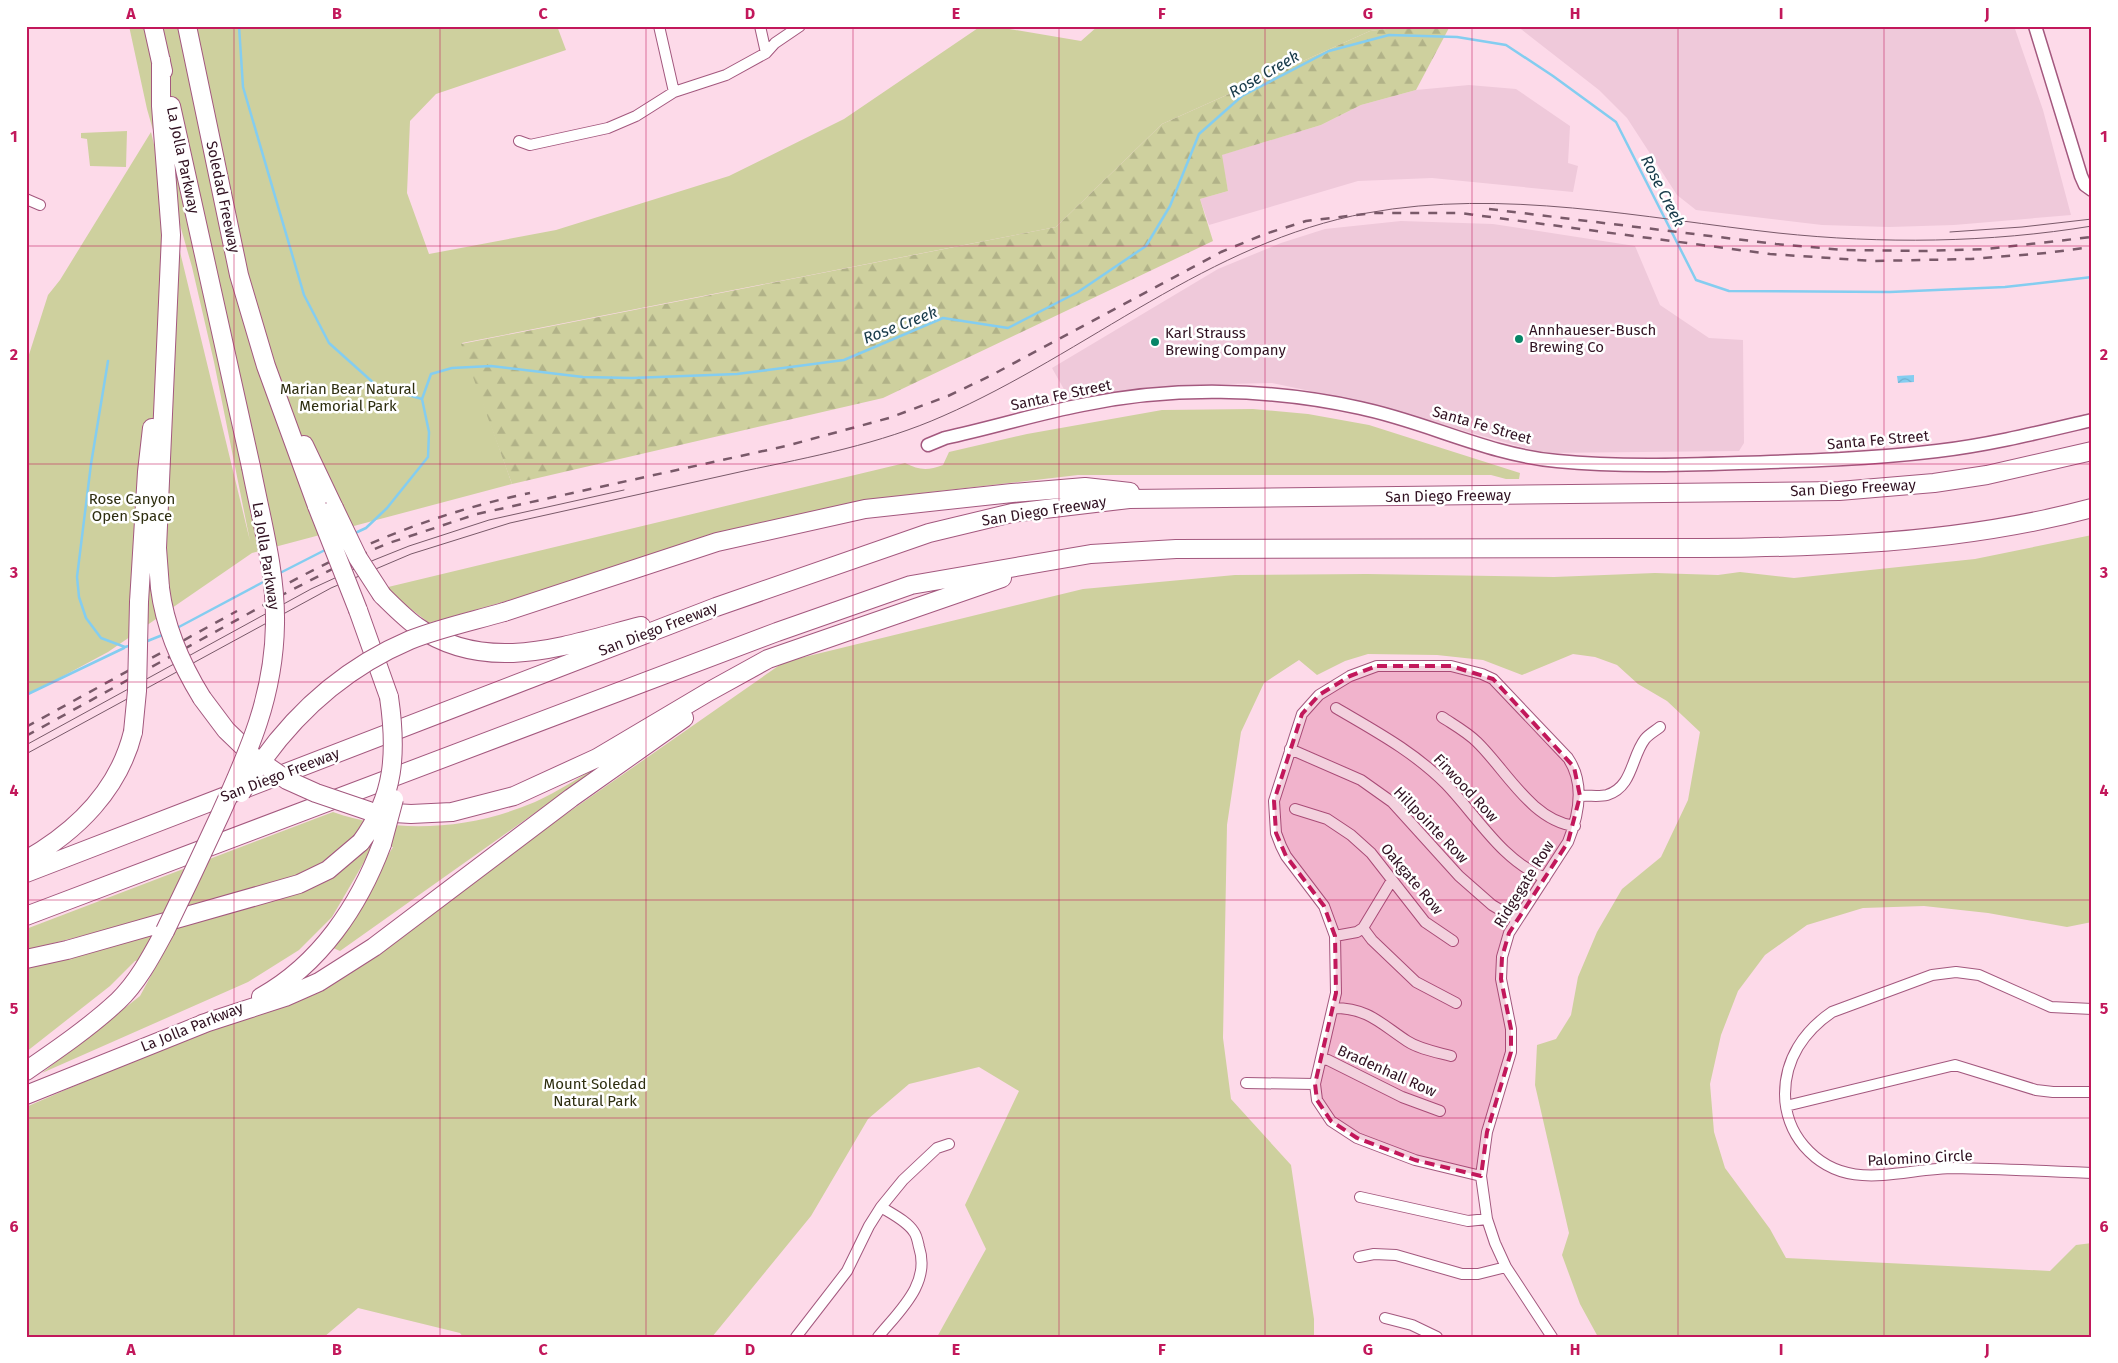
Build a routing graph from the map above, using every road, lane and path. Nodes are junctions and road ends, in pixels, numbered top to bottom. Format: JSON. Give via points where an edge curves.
{"nodes":[{"id":1,"x":153,"y":26,"type":"edge"},
{"id":2,"x":187,"y":26,"type":"edge"},
{"id":3,"x":659,"y":26,"type":"edge"},
{"id":4,"x":760,"y":26,"type":"edge"},
{"id":5,"x":800,"y":26,"type":"edge"},
{"id":6,"x":2036,"y":26,"type":"edge"},
{"id":7,"x":766,"y":53,"type":"junction"},
{"id":8,"x":160,"y":60,"type":"junction"},
{"id":9,"x":674,"y":92,"type":"junction"},
{"id":10,"x":519,"y":141,"type":"dead end"},
{"id":11,"x":2092,"y":190,"type":"edge"},
{"id":12,"x":26,"y":200,"type":"edge"},
{"id":13,"x":40,"y":205,"type":"dead end"},
{"id":14,"x":167,"y":336,"type":"junction"},
{"id":15,"x":2092,"y":420,"type":"edge"},
{"id":16,"x":928,"y":445,"type":"dead end"},
{"id":17,"x":2092,"y":451,"type":"edge"},
{"id":18,"x":1193,"y":499,"type":"junction"},
{"id":19,"x":326,"y":507,"type":"junction"},
{"id":20,"x":2092,"y":508,"type":"edge"},
{"id":21,"x":1056,"y":559,"type":"junction"},
{"id":22,"x":716,"y":607,"type":"junction"},
{"id":23,"x":768,"y":659,"type":"junction"},
{"id":24,"x":388,"y":697,"type":"junction"},
{"id":25,"x":1336,"y":708,"type":"dead end"},
{"id":26,"x":1442,"y":717,"type":"dead end"},
{"id":27,"x":1660,"y":727,"type":"dead end"},
{"id":28,"x":1290,"y":748,"type":"junction"},
{"id":29,"x":1580,"y":796,"type":"junction"},
{"id":30,"x":1295,"y":809,"type":"dead end"},
{"id":31,"x":1575,"y":826,"type":"junction"},
{"id":32,"x":26,"y":860,"type":"edge"},
{"id":33,"x":26,"y":873,"type":"edge"},
{"id":34,"x":1545,"y":878,"type":"junction"},
{"id":35,"x":1392,"y":880,"type":"junction"},
{"id":36,"x":187,"y":886,"type":"junction"},
{"id":37,"x":26,"y":916,"type":"edge"},
{"id":38,"x":1517,"y":920,"type":"junction"},
{"id":39,"x":1363,"y":928,"type":"junction"},
{"id":40,"x":1335,"y":936,"type":"junction"},
{"id":41,"x":1453,"y":941,"type":"dead end"},
{"id":42,"x":26,"y":959,"type":"edge"},
{"id":43,"x":1456,"y":1003,"type":"dead end"},
{"id":44,"x":1334,"y":1008,"type":"junction"},
{"id":45,"x":2092,"y":1009,"type":"edge"},
{"id":46,"x":202,"y":1024,"type":"junction"},
{"id":47,"x":1450,"y":1056,"type":"dead end"},
{"id":48,"x":1321,"y":1059,"type":"junction"},
{"id":49,"x":26,"y":1071,"type":"edge"},
{"id":50,"x":1246,"y":1083,"type":"dead end"},
{"id":51,"x":1316,"y":1084,"type":"junction"},
{"id":52,"x":2092,"y":1092,"type":"edge"},
{"id":53,"x":26,"y":1095,"type":"edge"},
{"id":54,"x":1786,"y":1106,"type":"junction"},
{"id":55,"x":1440,"y":1111,"type":"dead end"},
{"id":56,"x":948,"y":1144,"type":"dead end"},
{"id":57,"x":2092,"y":1173,"type":"edge"},
{"id":58,"x":1481,"y":1176,"type":"junction"},
{"id":59,"x":1360,"y":1198,"type":"dead end"},
{"id":60,"x":881,"y":1206,"type":"junction"},
{"id":61,"x":1488,"y":1218,"type":"junction"},
{"id":62,"x":1359,"y":1257,"type":"dead end"},
{"id":63,"x":1506,"y":1267,"type":"junction"},
{"id":64,"x":1385,"y":1318,"type":"dead end"},
{"id":65,"x":796,"y":1337,"type":"edge"},
{"id":66,"x":878,"y":1337,"type":"edge"},
{"id":67,"x":1437,"y":1337,"type":"edge"},
{"id":68,"x":1552,"y":1337,"type":"edge"}],
"edges":[{"from":1,"to":8,"type":"highway"},
{"from":2,"to":19,"type":"highway","name":"Soledad Freeway","via":[[239,275],[266,366]]},
{"from":3,"to":9,"type":"street"},
{"from":4,"to":7,"type":"street"},
{"from":5,"to":7,"type":"street"},
{"from":6,"to":11,"type":"street","via":[[2081,176]]},
{"from":7,"to":9,"type":"street","via":[[726,76]]},
{"from":8,"to":14,"type":"highway","via":[[170,235]]},
{"from":8,"to":36,"type":"highway","name":"La Jolla Parkway","bridge":true,"via":[[251,467],[274,591],[275,625],[269,687],[252,744]]},
{"from":9,"to":10,"type":"street","via":[[636,116],[608,128],[530,145]]},
{"from":12,"to":13,"type":"street"},
{"from":14,"to":23,"type":"highway","bridge":true,"via":[[157,548],[167,626],[187,674],[226,730],[254,757],[294,783],[369,811],[410,814],[452,812],[514,796],[597,758]]},
{"from":14,"to":32,"type":"highway","bridge":true,"via":[[147,472],[133,732],[119,770],[100,800],[72,828]]},
{"from":15,"to":16,"type":"street","name":"Santa Fe Street","via":[[1956,448],[1850,459],[1592,464],[1554,461],[1485,447],[1404,418],[1328,402],[1244,392],[1184,392],[1082,405],[945,438]]},
{"from":17,"to":18,"type":"highway","name":"San Diego Freeway","via":[[1987,475],[1838,491]]},
{"from":18,"to":22,"type":"highway","name":"San Diego Freeway","via":[[1128,499],[1012,513],[929,533]]},
{"from":18,"to":36,"type":"highway","bridge":true,"via":[[1086,487],[865,509],[717,542],[638,570],[411,640],[362,665],[332,686],[290,724],[258,765]]},
{"from":19,"to":22,"type":"highway","bridge":true,"via":[[382,595],[416,626],[456,645],[502,654],[526,653]]},
{"from":19,"to":24,"type":"highway","name":"La Jolla Parkway","bridge":true},
{"from":20,"to":21,"type":"highway","via":[[1989,531],[1838,545],[1176,548]]},
{"from":21,"to":23,"type":"highway"},
{"from":21,"to":37,"type":"highway","via":[[911,585],[768,635]]},
{"from":22,"to":33,"type":"highway","name":"San Diego Freeway"},
{"from":23,"to":46,"type":"highway","via":[[571,798],[374,947],[319,982]]},
{"from":24,"to":42,"type":"highway","bridge":true,"via":[[393,739],[389,785],[377,818],[361,842],[328,870],[300,884]]},
{"from":24,"to":46,"type":"highway","name":"La Jolla Parkway","bridge":true,"via":[[397,736],[397,781],[382,844],[371,873],[343,923],[306,964],[278,988],[235,1012]]},
{"from":25,"to":34,"type":"street","name":"Firwood Row","via":[[1418,758],[1502,850]]},
{"from":26,"to":31,"type":"street","via":[[1476,740],[1540,812]]},
{"from":27,"to":29,"type":"street","via":[[1646,738],[1620,787],[1607,795]]},
{"from":28,"to":29,"type":"street","name":"Ridgegate Row","via":[[1302,714],[1319,695],[1350,676],[1377,666],[1451,666],[1493,679],[1574,766]]},
{"from":28,"to":38,"type":"street","name":"Hillpointe Row","via":[[1361,780],[1392,802],[1459,876],[1492,905]]},
{"from":28,"to":40,"type":"street","via":[[1274,801],[1276,833],[1286,856],[1324,906]]},
{"from":29,"to":31,"type":"street","name":"Ridgegate Row"},
{"from":30,"to":35,"type":"street","name":"Oakgate Row","via":[[1327,819],[1351,835],[1372,853]]},
{"from":31,"to":34,"type":"street","name":"Ridgegate Row"},
{"from":34,"to":38,"type":"street","name":"Ridgegate Row"},
{"from":35,"to":39,"type":"street"},
{"from":35,"to":41,"type":"street","name":"Oakgate Row","via":[[1425,922]]},
{"from":36,"to":49,"type":"highway","name":"La Jolla Parkway","bridge":true,"via":[[150,959],[118,1000],[62,1047]]},
{"from":38,"to":58,"type":"street","name":"Ridgegate Row","via":[[1509,933],[1502,958],[1501,978],[1511,1029],[1511,1052],[1487,1132]]},
{"from":39,"to":40,"type":"street"},
{"from":39,"to":43,"type":"street","via":[[1416,982]]},
{"from":40,"to":44,"type":"street","via":[[1337,974]]},
{"from":44,"to":47,"type":"street","via":[[1367,1014],[1418,1047]]},
{"from":44,"to":48,"type":"street"},
{"from":45,"to":54,"type":"street","name":"Palomino Circle","via":[[2051,1007],[1979,976],[1956,972],[1932,976],[1832,1012],[1814,1025],[1790,1062],[1785,1084]]},
{"from":46,"to":53,"type":"highway","name":"La Jolla Parkway"},
{"from":48,"to":51,"type":"street"},
{"from":48,"to":55,"type":"street","name":"Bradenhall Row"},
{"from":50,"to":51,"type":"street"},
{"from":51,"to":58,"type":"street","via":[[1317,1100],[1331,1121],[1356,1138],[1416,1160]]},
{"from":52,"to":54,"type":"street","via":[[2036,1090],[1955,1065]]},
{"from":54,"to":57,"type":"street","name":"Palomino Circle","via":[[1791,1126],[1809,1152],[1830,1167],[1854,1176],[1952,1168]]},
{"from":56,"to":60,"type":"street","via":[[937,1148]]},
{"from":58,"to":61,"type":"street","name":"Ridgegate Row"},
{"from":59,"to":61,"type":"street","via":[[1468,1221]]},
{"from":60,"to":65,"type":"street","via":[[847,1271]]},
{"from":60,"to":66,"type":"street","via":[[914,1233],[923,1258],[923,1270],[914,1292]]},
{"from":61,"to":63,"type":"street","name":"Ridgegate Row"},
{"from":62,"to":63,"type":"street","via":[[1396,1255],[1462,1274],[1478,1274]]},
{"from":63,"to":68,"type":"street","name":"Ridgegate Row"},
{"from":64,"to":67,"type":"street","via":[[1412,1325]]}]}
